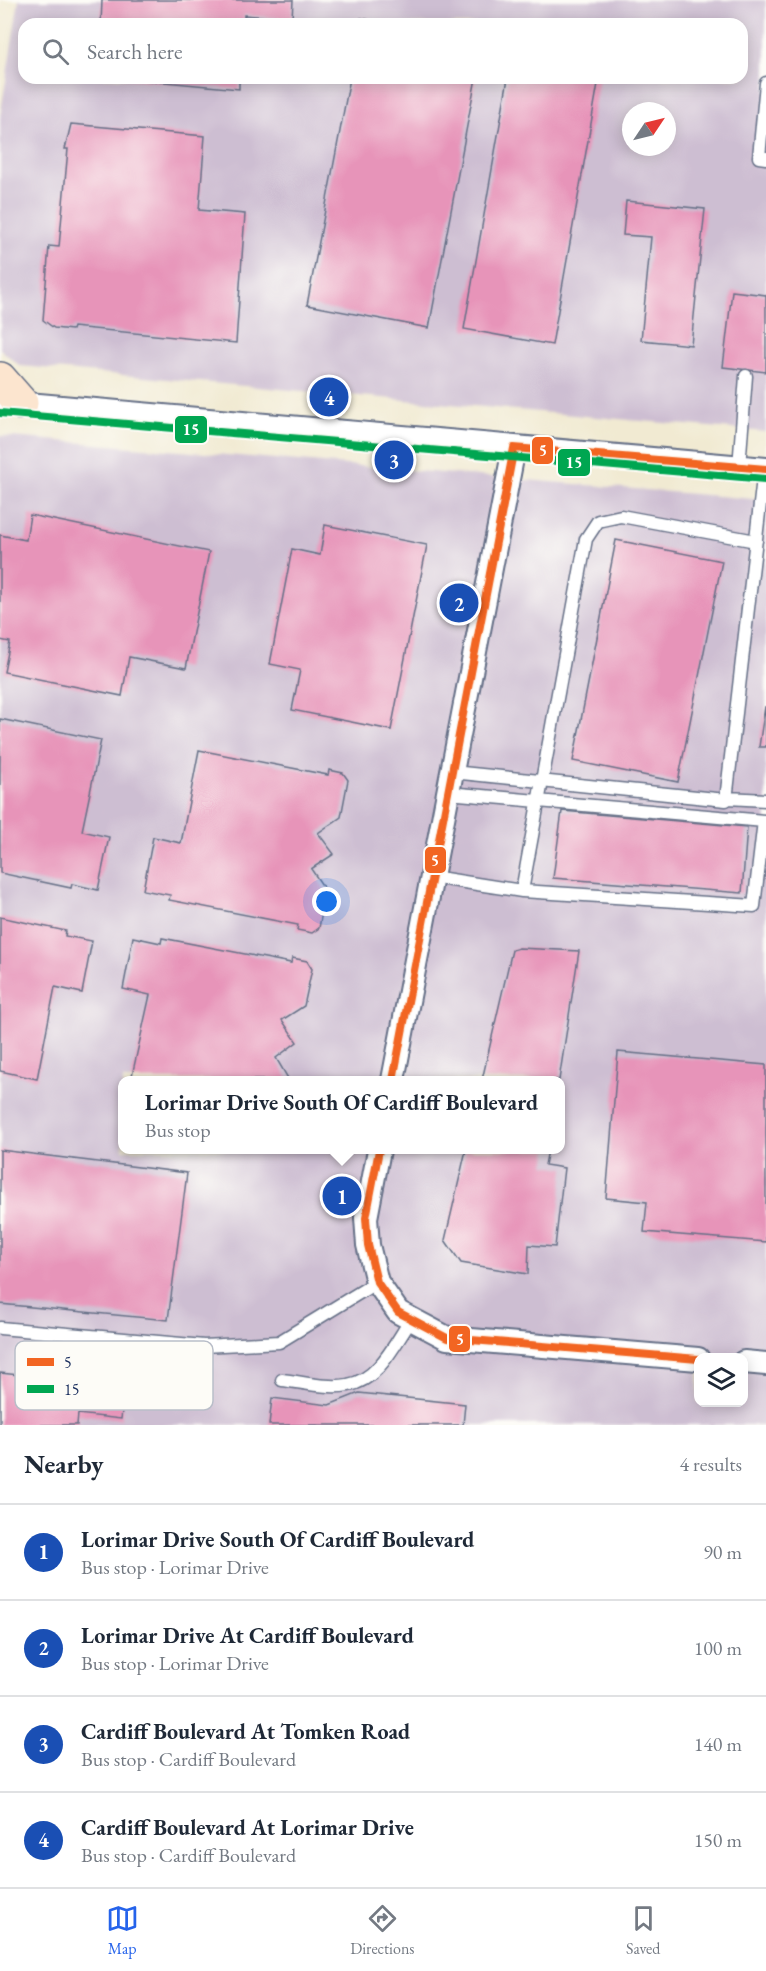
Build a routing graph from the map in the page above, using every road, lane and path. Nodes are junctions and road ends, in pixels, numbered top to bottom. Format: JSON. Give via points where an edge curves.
{"nodes":[{"id":1,"x":766,"y":83,"type":"edge"},
{"id":2,"x":766,"y":158,"type":"edge"},
{"id":3,"x":746,"y":376,"type":"dead end"},
{"id":4,"x":7,"y":395,"type":"edge"},
{"id":5,"x":514,"y":448,"type":"junction"},
{"id":6,"x":739,"y":467,"type":"junction"},
{"id":7,"x":765,"y":469,"type":"edge"},
{"id":8,"x":756,"y":541,"type":"junction"},
{"id":9,"x":540,"y":781,"type":"junction"},
{"id":10,"x":450,"y":783,"type":"junction"},
{"id":11,"x":727,"y":798,"type":"junction"},
{"id":12,"x":766,"y":800,"type":"edge"},
{"id":13,"x":536,"y":802,"type":"junction"},
{"id":14,"x":432,"y":877,"type":"junction"},
{"id":15,"x":522,"y":891,"type":"junction"},
{"id":16,"x":394,"y":1076,"type":"edge"},
{"id":17,"x":378,"y":1154,"type":"edge"},
{"id":18,"x":377,"y":1282,"type":"junction"},
{"id":19,"x":411,"y":1320,"type":"junction"},
{"id":20,"x":0,"y":1328,"type":"edge"},
{"id":21,"x":147,"y":1341,"type":"edge"},
{"id":22,"x":213,"y":1346,"type":"edge"},
{"id":23,"x":694,"y":1359,"type":"edge"},
{"id":24,"x":748,"y":1362,"type":"edge"},
{"id":25,"x":766,"y":1364,"type":"edge"},
{"id":26,"x":282,"y":1380,"type":"dead end"}],
"edges":[{"from":1,"to":2,"type":"lane","via":[[759,157]]},
{"from":3,"to":6,"type":"lane"},
{"from":4,"to":5,"type":"street"},
{"from":5,"to":6,"type":"street"},
{"from":5,"to":10,"type":"street"},
{"from":6,"to":7,"type":"street"},
{"from":7,"to":8,"type":"lane"},
{"from":8,"to":9,"type":"lane","via":[[621,516],[598,521],[586,539]]},
{"from":8,"to":11,"type":"lane"},
{"from":9,"to":10,"type":"lane"},
{"from":9,"to":11,"type":"lane"},
{"from":9,"to":13,"type":"lane"},
{"from":10,"to":13,"type":"lane"},
{"from":10,"to":14,"type":"street"},
{"from":11,"to":12,"type":"lane"},
{"from":13,"to":15,"type":"lane"},
{"from":13,"to":15,"type":"lane","via":[[764,821],[754,906]]},
{"from":14,"to":15,"type":"lane"},
{"from":14,"to":16,"type":"street"},
{"from":17,"to":18,"type":"street","via":[[366,1218]]},
{"from":18,"to":19,"type":"street","via":[[398,1312]]},
{"from":18,"to":22,"type":"lane","via":[[279,1342]]},
{"from":19,"to":23,"type":"street","via":[[447,1338]]},
{"from":19,"to":26,"type":"lane","via":[[375,1371],[362,1381],[346,1386]]},
{"from":20,"to":21,"type":"lane"},
{"from":24,"to":25,"type":"street"}]}
